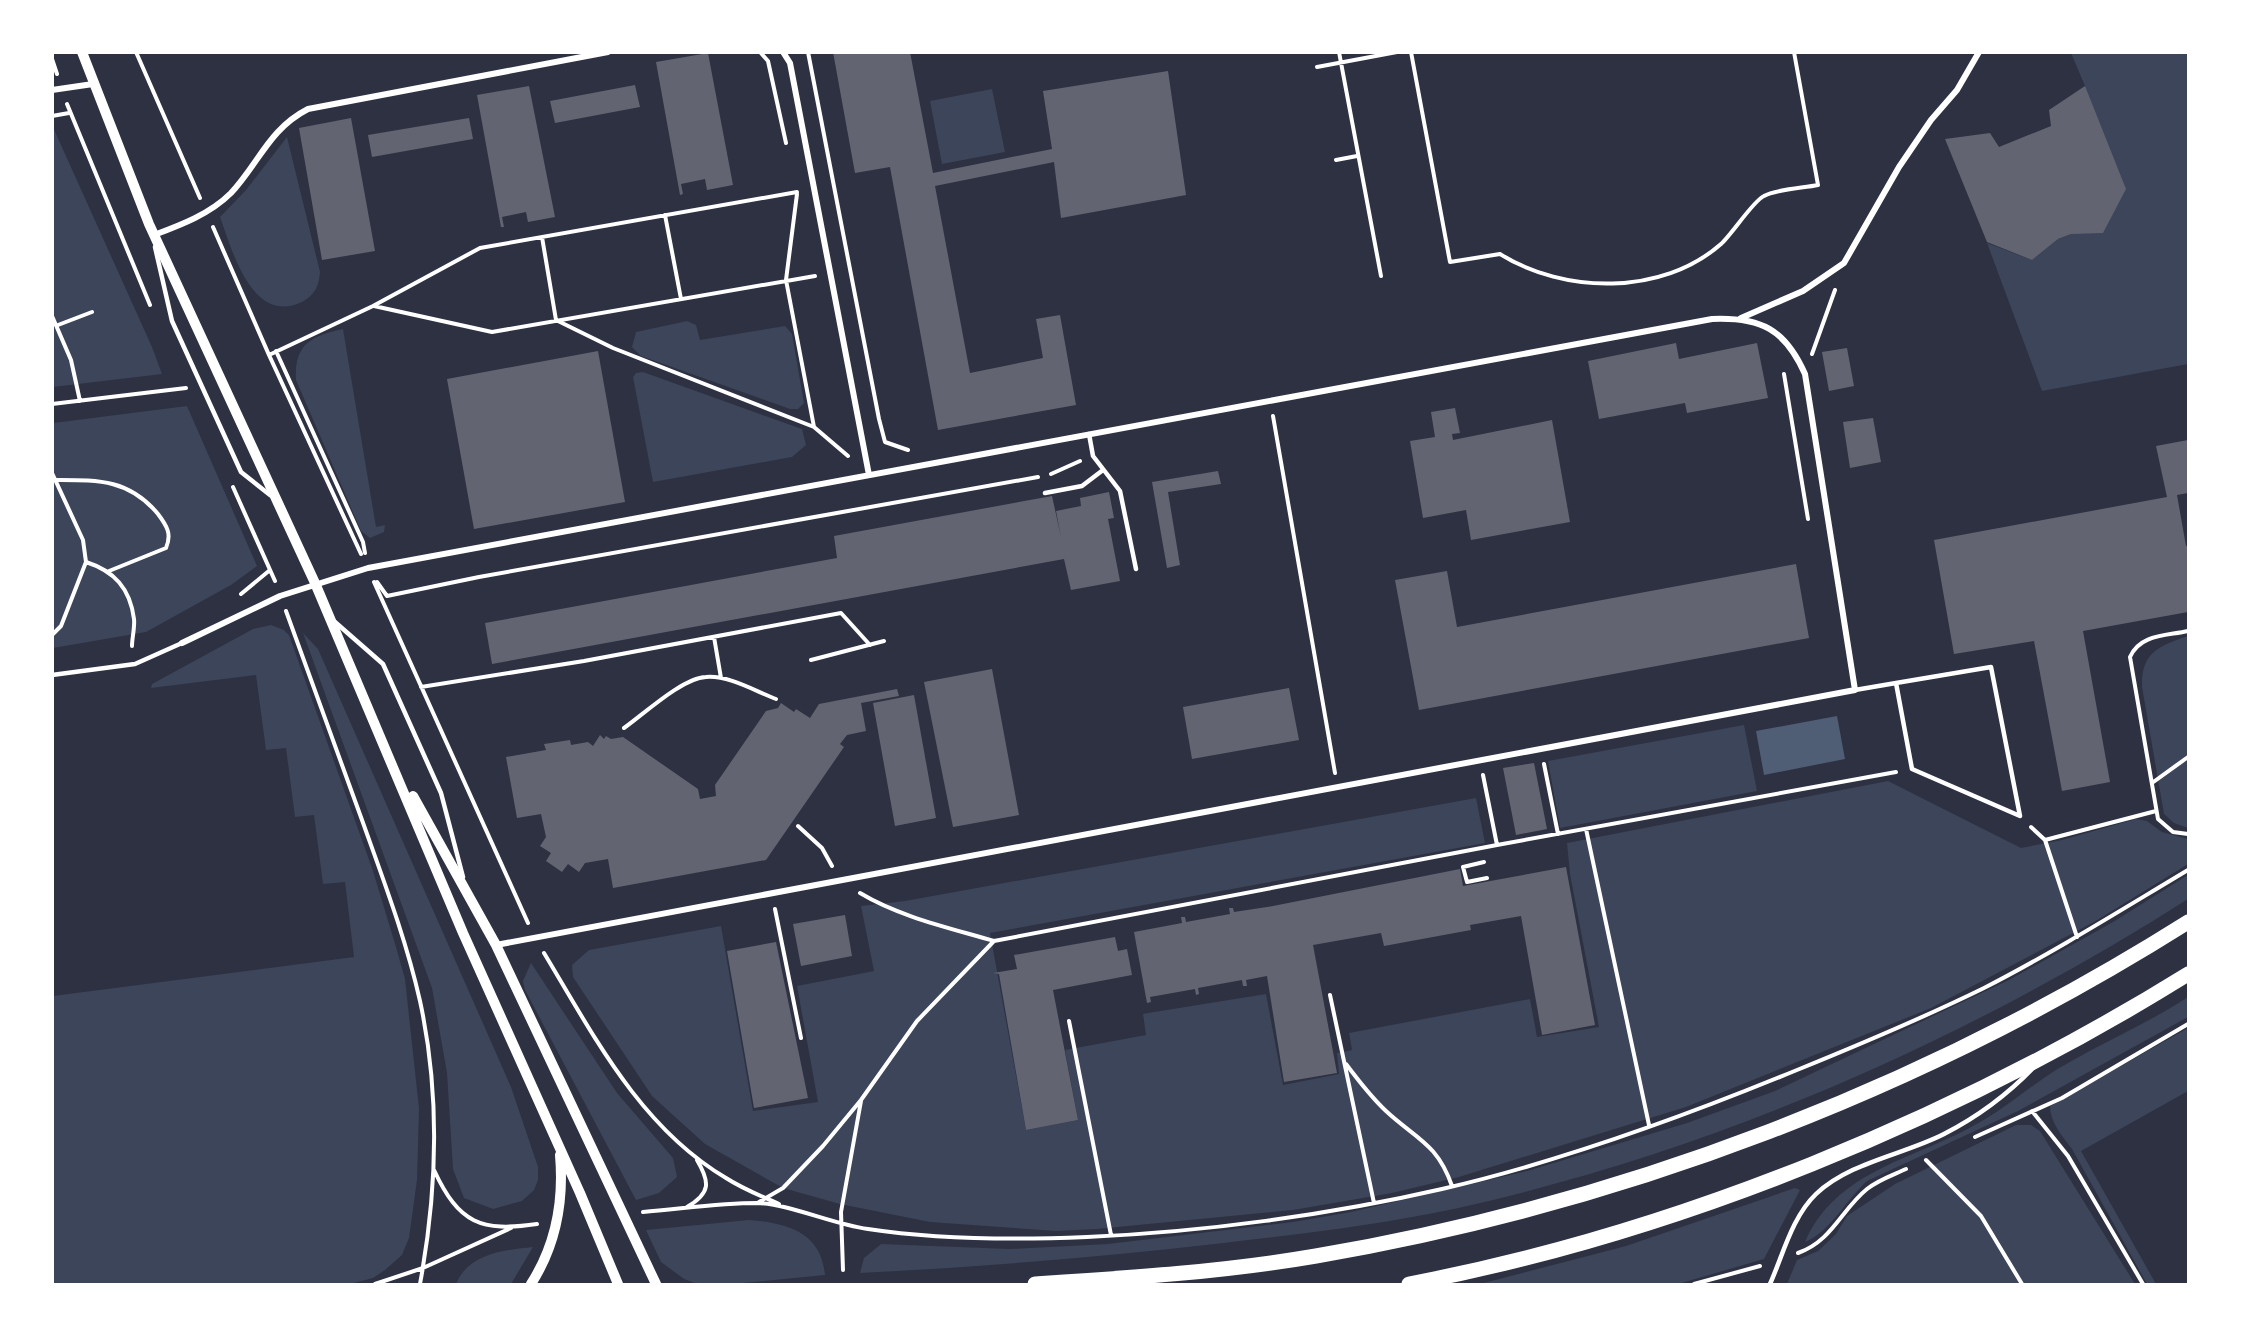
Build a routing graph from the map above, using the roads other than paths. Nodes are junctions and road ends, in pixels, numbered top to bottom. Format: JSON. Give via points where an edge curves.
{"nodes":[{"id":1,"x":82,"y":52,"type":"edge"},
{"id":2,"x":608,"y":52,"type":"edge"},
{"id":3,"x":783,"y":52,"type":"edge"},
{"id":4,"x":1979,"y":52,"type":"edge"},
{"id":5,"x":93,"y":84,"type":"junction"},
{"id":6,"x":52,"y":90,"type":"edge"},
{"id":7,"x":149,"y":224,"type":"junction"},
{"id":8,"x":154,"y":235,"type":"junction"},
{"id":9,"x":1740,"y":318,"type":"junction"},
{"id":10,"x":1089,"y":434,"type":"junction"},
{"id":11,"x":1103,"y":470,"type":"junction"},
{"id":12,"x":869,"y":475,"type":"junction"},
{"id":13,"x":1045,"y":493,"type":"dead end"},
{"id":14,"x":277,"y":501,"type":"junction"},
{"id":15,"x":1136,"y":569,"type":"dead end"},
{"id":16,"x":315,"y":583,"type":"junction"},
{"id":17,"x":330,"y":618,"type":"junction"},
{"id":18,"x":182,"y":643,"type":"joint"},
{"id":19,"x":52,"y":675,"type":"edge"},
{"id":20,"x":1896,"y":682,"type":"junction"},
{"id":21,"x":1855,"y":690,"type":"junction"},
{"id":22,"x":391,"y":757,"type":"junction"},
{"id":23,"x":466,"y":888,"type":"junction"},
{"id":24,"x":2188,"y":922,"type":"edge"},
{"id":25,"x":496,"y":945,"type":"junction"},
{"id":26,"x":2188,"y":974,"type":"edge"},
{"id":27,"x":2047,"y":1053,"type":"junction"},
{"id":28,"x":559,"y":1146,"type":"junction"},
{"id":29,"x":531,"y":1284,"type":"edge"},
{"id":30,"x":618,"y":1284,"type":"edge"},
{"id":31,"x":656,"y":1284,"type":"edge"},
{"id":32,"x":1035,"y":1284,"type":"edge"},
{"id":33,"x":1409,"y":1284,"type":"edge"},
{"id":34,"x":1770,"y":1284,"type":"edge"}],
"edges":[{"from":1,"to":5,"type":"street"},
{"from":2,"to":8,"type":"street","via":[[308,109],[281,126],[220,202]]},
{"from":3,"to":12,"type":"street","via":[[790,63]]},
{"from":4,"to":9,"type":"street","via":[[1957,90],[1899,166],[1844,262],[1803,291]]},
{"from":5,"to":6,"type":"street"},
{"from":5,"to":7,"type":"street"},
{"from":7,"to":8,"type":"street"},
{"from":7,"to":14,"type":"lane","via":[[172,321],[241,472]]},
{"from":8,"to":14,"type":"street"},
{"from":9,"to":10,"type":"street","via":[[1712,319]]},
{"from":9,"to":21,"type":"street","via":[[1777,333],[1794,351],[1805,374]]},
{"from":10,"to":11,"type":"lane","via":[[1093,456]]},
{"from":10,"to":12,"type":"street"},
{"from":11,"to":13,"type":"lane","via":[[1082,486]]},
{"from":11,"to":15,"type":"lane","via":[[1120,491]]},
{"from":12,"to":16,"type":"street","via":[[368,568]]},
{"from":14,"to":16,"type":"street"},
{"from":16,"to":17,"type":"street"},
{"from":16,"to":18,"type":"street"},
{"from":17,"to":22,"type":"street"},
{"from":17,"to":23,"type":"lane","via":[[383,664],[441,794]]},
{"from":18,"to":19,"type":"lane","via":[[135,664]]},
{"from":20,"to":20,"type":"lane","via":[[1991,667],[2020,816],[1912,769]]},
{"from":20,"to":21,"type":"lane"},
{"from":21,"to":25,"type":"street"},
{"from":22,"to":23,"type":"street"},
{"from":22,"to":28,"type":"street","via":[[463,933]]},
{"from":23,"to":25,"type":"street"},
{"from":24,"to":32,"type":"main road","via":[[2081,986],[1937,1060],[1782,1128],[1586,1195],[1409,1239],[1312,1257],[1132,1278]]},
{"from":25,"to":31,"type":"street"},
{"from":26,"to":27,"type":"main road"},
{"from":27,"to":33,"type":"main road","via":[[1861,1143],[1698,1205],[1563,1248]]},
{"from":27,"to":34,"type":"lane","via":[[2018,1083],[1983,1110],[1943,1134],[1827,1185],[1801,1214]]},
{"from":28,"to":29,"type":"street","via":[[563,1187],[558,1219],[548,1252]]},
{"from":28,"to":30,"type":"street"}]}
